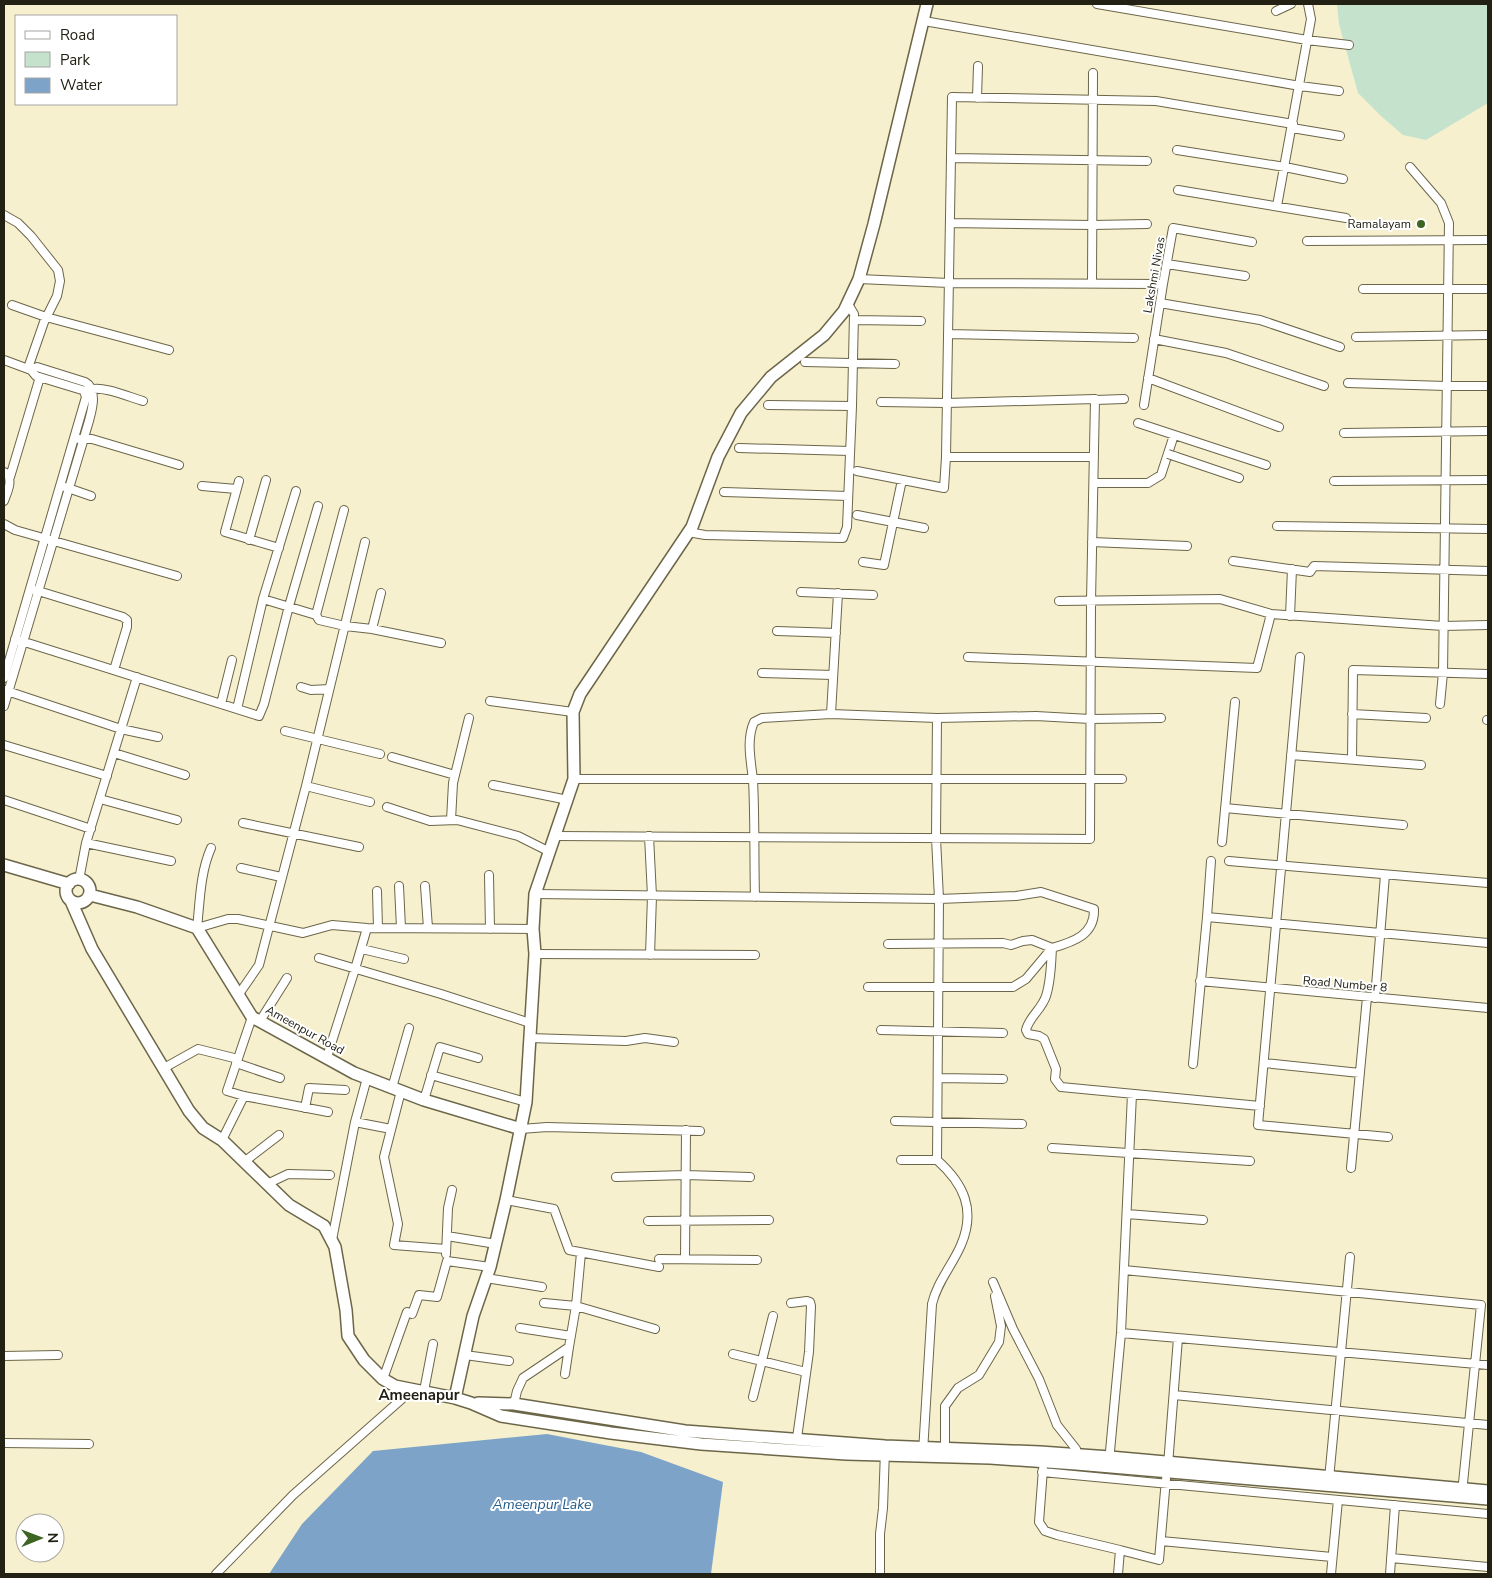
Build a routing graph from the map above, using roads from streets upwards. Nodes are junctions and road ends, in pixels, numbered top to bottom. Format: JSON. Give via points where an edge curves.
{"nodes":[{"id":1,"x":927,"y":4,"type":"edge"},
{"id":2,"x":1097,"y":4,"type":"edge"},
{"id":3,"x":1292,"y":4,"type":"edge"},
{"id":4,"x":1308,"y":4,"type":"edge"},
{"id":5,"x":1276,"y":11,"type":"dead end"},
{"id":6,"x":924,"y":21,"type":"junction"},
{"id":7,"x":1307,"y":40,"type":"junction"},
{"id":8,"x":1349,"y":45,"type":"dead end"},
{"id":9,"x":978,"y":66,"type":"dead end"},
{"id":10,"x":1093,"y":73,"type":"dead end"},
{"id":11,"x":1300,"y":86,"type":"junction"},
{"id":12,"x":1339,"y":91,"type":"dead end"},
{"id":13,"x":977,"y":98,"type":"junction"},
{"id":14,"x":1092,"y":100,"type":"junction"},
{"id":15,"x":1293,"y":126,"type":"junction"},
{"id":16,"x":1340,"y":136,"type":"dead end"},
{"id":17,"x":1177,"y":150,"type":"dead end"},
{"id":18,"x":951,"y":158,"type":"junction"},
{"id":19,"x":1092,"y":160,"type":"junction"},
{"id":20,"x":1147,"y":161,"type":"dead end"},
{"id":21,"x":1285,"y":167,"type":"junction"},
{"id":22,"x":1410,"y":167,"type":"dead end"},
{"id":23,"x":1343,"y":179,"type":"dead end"},
{"id":24,"x":1178,"y":190,"type":"dead end"},
{"id":25,"x":1277,"y":206,"type":"junction"},
{"id":26,"x":4,"y":215,"type":"edge"},
{"id":27,"x":1346,"y":218,"type":"dead end"},
{"id":28,"x":950,"y":223,"type":"junction"},
{"id":29,"x":1147,"y":224,"type":"dead end"},
{"id":30,"x":1092,"y":226,"type":"junction"},
{"id":31,"x":1448,"y":240,"type":"junction"},
{"id":32,"x":1488,"y":240,"type":"edge"},
{"id":33,"x":1252,"y":242,"type":"dead end"},
{"id":34,"x":1307,"y":242,"type":"dead end"},
{"id":35,"x":1166,"y":264,"type":"junction"},
{"id":36,"x":1245,"y":276,"type":"dead end"},
{"id":37,"x":859,"y":279,"type":"junction"},
{"id":38,"x":949,"y":283,"type":"junction"},
{"id":39,"x":1092,"y":283,"type":"junction"},
{"id":40,"x":1163,"y":284,"type":"junction"},
{"id":41,"x":1488,"y":288,"type":"edge"},
{"id":42,"x":1363,"y":289,"type":"dead end"},
{"id":43,"x":1448,"y":289,"type":"junction"},
{"id":44,"x":1160,"y":303,"type":"junction"},
{"id":45,"x":848,"y":304,"type":"junction"},
{"id":46,"x":12,"y":305,"type":"dead end"},
{"id":47,"x":46,"y":317,"type":"junction"},
{"id":48,"x":854,"y":320,"type":"junction"},
{"id":49,"x":921,"y":321,"type":"dead end"},
{"id":50,"x":948,"y":334,"type":"junction"},
{"id":51,"x":1447,"y":334,"type":"junction"},
{"id":52,"x":1488,"y":335,"type":"edge"},
{"id":53,"x":1356,"y":336,"type":"dead end"},
{"id":54,"x":1134,"y":338,"type":"dead end"},
{"id":55,"x":1154,"y":339,"type":"junction"},
{"id":56,"x":1340,"y":347,"type":"dead end"},
{"id":57,"x":169,"y":350,"type":"dead end"},
{"id":58,"x":4,"y":360,"type":"edge"},
{"id":59,"x":805,"y":362,"type":"dead end"},
{"id":60,"x":853,"y":363,"type":"junction"},
{"id":61,"x":894,"y":364,"type":"dead end"},
{"id":62,"x":29,"y":369,"type":"junction"},
{"id":63,"x":40,"y":377,"type":"junction"},
{"id":64,"x":1148,"y":378,"type":"junction"},
{"id":65,"x":1348,"y":383,"type":"dead end"},
{"id":66,"x":1324,"y":386,"type":"dead end"},
{"id":67,"x":1446,"y":386,"type":"junction"},
{"id":68,"x":1488,"y":386,"type":"edge"},
{"id":69,"x":88,"y":391,"type":"junction"},
{"id":70,"x":1124,"y":399,"type":"dead end"},
{"id":71,"x":1095,"y":400,"type":"junction"},
{"id":72,"x":143,"y":401,"type":"dead end"},
{"id":73,"x":881,"y":402,"type":"dead end"},
{"id":74,"x":947,"y":403,"type":"junction"},
{"id":75,"x":768,"y":405,"type":"dead end"},
{"id":76,"x":1144,"y":405,"type":"dead end"},
{"id":77,"x":852,"y":406,"type":"junction"},
{"id":78,"x":1138,"y":422,"type":"dead end"},
{"id":79,"x":1279,"y":427,"type":"dead end"},
{"id":80,"x":1488,"y":431,"type":"edge"},
{"id":81,"x":1344,"y":432,"type":"dead end"},
{"id":82,"x":1446,"y":432,"type":"junction"},
{"id":83,"x":1174,"y":435,"type":"junction"},
{"id":84,"x":84,"y":438,"type":"junction"},
{"id":85,"x":75,"y":439,"type":"junction"},
{"id":86,"x":739,"y":448,"type":"dead end"},
{"id":87,"x":850,"y":451,"type":"junction"},
{"id":88,"x":1171,"y":455,"type":"dead end"},
{"id":89,"x":1094,"y":457,"type":"junction"},
{"id":90,"x":946,"y":458,"type":"junction"},
{"id":91,"x":179,"y":464,"type":"dead end"},
{"id":92,"x":1266,"y":465,"type":"dead end"},
{"id":93,"x":857,"y":471,"type":"dead end"},
{"id":94,"x":7,"y":475,"type":"edge"},
{"id":95,"x":1239,"y":478,"type":"dead end"},
{"id":96,"x":266,"y":480,"type":"dead end"},
{"id":97,"x":902,"y":480,"type":"junction"},
{"id":98,"x":1334,"y":480,"type":"dead end"},
{"id":99,"x":1446,"y":480,"type":"junction"},
{"id":100,"x":1488,"y":480,"type":"edge"},
{"id":101,"x":239,"y":481,"type":"dead end"},
{"id":102,"x":1094,"y":483,"type":"junction"},
{"id":103,"x":202,"y":486,"type":"dead end"},
{"id":104,"x":64,"y":487,"type":"junction"},
{"id":105,"x":236,"y":489,"type":"junction"},
{"id":106,"x":296,"y":491,"type":"dead end"},
{"id":107,"x":724,"y":492,"type":"dead end"},
{"id":108,"x":91,"y":496,"type":"dead end"},
{"id":109,"x":848,"y":496,"type":"junction"},
{"id":110,"x":4,"y":501,"type":"edge"},
{"id":111,"x":318,"y":506,"type":"dead end"},
{"id":112,"x":344,"y":510,"type":"dead end"},
{"id":113,"x":857,"y":515,"type":"dead end"},
{"id":114,"x":893,"y":522,"type":"junction"},
{"id":115,"x":4,"y":524,"type":"edge"},
{"id":116,"x":1277,"y":526,"type":"dead end"},
{"id":117,"x":924,"y":528,"type":"dead end"},
{"id":118,"x":1445,"y":528,"type":"junction"},
{"id":119,"x":1488,"y":529,"type":"edge"},
{"id":120,"x":688,"y":532,"type":"junction"},
{"id":121,"x":49,"y":539,"type":"junction"},
{"id":122,"x":249,"y":540,"type":"junction"},
{"id":123,"x":365,"y":542,"type":"dead end"},
{"id":124,"x":1092,"y":542,"type":"junction"},
{"id":125,"x":1187,"y":546,"type":"dead end"},
{"id":126,"x":279,"y":548,"type":"junction"},
{"id":127,"x":1233,"y":561,"type":"dead end"},
{"id":128,"x":863,"y":562,"type":"dead end"},
{"id":129,"x":1292,"y":569,"type":"junction"},
{"id":130,"x":1445,"y":570,"type":"junction"},
{"id":131,"x":1488,"y":571,"type":"edge"},
{"id":132,"x":177,"y":576,"type":"dead end"},
{"id":133,"x":34,"y":589,"type":"junction"},
{"id":134,"x":801,"y":592,"type":"dead end"},
{"id":135,"x":381,"y":593,"type":"dead end"},
{"id":136,"x":838,"y":593,"type":"junction"},
{"id":137,"x":873,"y":595,"type":"dead end"},
{"id":138,"x":263,"y":599,"type":"junction"},
{"id":139,"x":1059,"y":601,"type":"dead end"},
{"id":140,"x":1091,"y":602,"type":"junction"},
{"id":141,"x":289,"y":606,"type":"junction"},
{"id":142,"x":1271,"y":614,"type":"junction"},
{"id":143,"x":316,"y":615,"type":"junction"},
{"id":144,"x":1290,"y":616,"type":"junction"},
{"id":145,"x":345,"y":626,"type":"junction"},
{"id":146,"x":1443,"y":626,"type":"junction"},
{"id":147,"x":1488,"y":626,"type":"edge"},
{"id":148,"x":372,"y":629,"type":"junction"},
{"id":149,"x":777,"y":631,"type":"dead end"},
{"id":150,"x":836,"y":633,"type":"junction"},
{"id":151,"x":19,"y":640,"type":"junction"},
{"id":152,"x":441,"y":643,"type":"dead end"},
{"id":153,"x":968,"y":657,"type":"dead end"},
{"id":154,"x":1300,"y":657,"type":"dead end"},
{"id":155,"x":232,"y":660,"type":"dead end"},
{"id":156,"x":1090,"y":660,"type":"junction"},
{"id":157,"x":114,"y":670,"type":"junction"},
{"id":158,"x":762,"y":673,"type":"dead end"},
{"id":159,"x":1443,"y":674,"type":"junction"},
{"id":160,"x":1488,"y":674,"type":"edge"},
{"id":161,"x":834,"y":675,"type":"junction"},
{"id":162,"x":136,"y":677,"type":"junction"},
{"id":163,"x":4,"y":678,"type":"edge"},
{"id":164,"x":301,"y":687,"type":"dead end"},
{"id":165,"x":329,"y":690,"type":"junction"},
{"id":166,"x":6,"y":691,"type":"edge"},
{"id":167,"x":490,"y":701,"type":"dead end"},
{"id":168,"x":1235,"y":702,"type":"dead end"},
{"id":169,"x":221,"y":704,"type":"junction"},
{"id":170,"x":1440,"y":704,"type":"dead end"},
{"id":171,"x":4,"y":706,"type":"edge"},
{"id":172,"x":238,"y":709,"type":"junction"},
{"id":173,"x":574,"y":712,"type":"junction"},
{"id":174,"x":831,"y":714,"type":"junction"},
{"id":175,"x":1352,"y":714,"type":"junction"},
{"id":176,"x":469,"y":718,"type":"dead end"},
{"id":177,"x":936,"y":718,"type":"junction"},
{"id":178,"x":1162,"y":718,"type":"dead end"},
{"id":179,"x":1426,"y":718,"type":"dead end"},
{"id":180,"x":1090,"y":719,"type":"junction"},
{"id":181,"x":121,"y":729,"type":"junction"},
{"id":182,"x":285,"y":731,"type":"dead end"},
{"id":183,"x":158,"y":737,"type":"dead end"},
{"id":184,"x":316,"y":740,"type":"junction"},
{"id":185,"x":4,"y":745,"type":"edge"},
{"id":186,"x":114,"y":753,"type":"junction"},
{"id":187,"x":380,"y":754,"type":"dead end"},
{"id":188,"x":1291,"y":754,"type":"junction"},
{"id":189,"x":392,"y":757,"type":"dead end"},
{"id":190,"x":1352,"y":759,"type":"junction"},
{"id":191,"x":1421,"y":765,"type":"dead end"},
{"id":192,"x":185,"y":775,"type":"dead end"},
{"id":193,"x":455,"y":775,"type":"junction"},
{"id":194,"x":107,"y":776,"type":"junction"},
{"id":195,"x":753,"y":779,"type":"junction"},
{"id":196,"x":937,"y":779,"type":"junction"},
{"id":197,"x":1090,"y":779,"type":"junction"},
{"id":198,"x":1122,"y":779,"type":"dead end"},
{"id":199,"x":574,"y":780,"type":"junction"},
{"id":200,"x":493,"y":785,"type":"dead end"},
{"id":201,"x":306,"y":786,"type":"junction"},
{"id":202,"x":100,"y":799,"type":"junction"},
{"id":203,"x":4,"y":800,"type":"edge"},
{"id":204,"x":568,"y":800,"type":"junction"},
{"id":205,"x":370,"y":802,"type":"dead end"},
{"id":206,"x":387,"y":807,"type":"dead end"},
{"id":207,"x":1225,"y":808,"type":"junction"},
{"id":208,"x":1286,"y":814,"type":"junction"},
{"id":209,"x":177,"y":820,"type":"dead end"},
{"id":210,"x":451,"y":820,"type":"junction"},
{"id":211,"x":243,"y":823,"type":"dead end"},
{"id":212,"x":1403,"y":825,"type":"dead end"},
{"id":213,"x":91,"y":829,"type":"junction"},
{"id":214,"x":293,"y":834,"type":"junction"},
{"id":215,"x":555,"y":836,"type":"junction"},
{"id":216,"x":649,"y":836,"type":"junction"},
{"id":217,"x":753,"y":837,"type":"junction"},
{"id":218,"x":936,"y":838,"type":"junction"},
{"id":219,"x":1222,"y":842,"type":"dead end"},
{"id":220,"x":86,"y":843,"type":"junction"},
{"id":221,"x":359,"y":847,"type":"dead end"},
{"id":222,"x":211,"y":848,"type":"dead end"},
{"id":223,"x":550,"y":852,"type":"junction"},
{"id":224,"x":1212,"y":860,"type":"dead end"},
{"id":225,"x":171,"y":861,"type":"dead end"},
{"id":226,"x":1229,"y":861,"type":"dead end"},
{"id":227,"x":4,"y":864,"type":"edge"},
{"id":228,"x":1282,"y":866,"type":"junction"},
{"id":229,"x":240,"y":868,"type":"dead end"},
{"id":230,"x":1385,"y":875,"type":"junction"},
{"id":231,"x":489,"y":876,"type":"dead end"},
{"id":232,"x":281,"y":877,"type":"junction"},
{"id":233,"x":1488,"y":884,"type":"edge"},
{"id":234,"x":399,"y":886,"type":"dead end"},
{"id":235,"x":425,"y":886,"type":"dead end"},
{"id":236,"x":72,"y":890,"type":"junction"},
{"id":237,"x":377,"y":891,"type":"dead end"},
{"id":238,"x":90,"y":894,"type":"junction"},
{"id":239,"x":535,"y":894,"type":"junction"},
{"id":240,"x":652,"y":896,"type":"junction"},
{"id":241,"x":755,"y":897,"type":"junction"},
{"id":242,"x":939,"y":899,"type":"junction"},
{"id":243,"x":1207,"y":916,"type":"junction"},
{"id":244,"x":1276,"y":922,"type":"junction"},
{"id":245,"x":268,"y":926,"type":"junction"},
{"id":246,"x":197,"y":928,"type":"junction"},
{"id":247,"x":367,"y":928,"type":"junction"},
{"id":248,"x":378,"y":928,"type":"junction"},
{"id":249,"x":401,"y":928,"type":"junction"},
{"id":250,"x":428,"y":928,"type":"junction"},
{"id":251,"x":490,"y":929,"type":"junction"},
{"id":252,"x":533,"y":929,"type":"junction"},
{"id":253,"x":1380,"y":933,"type":"junction"},
{"id":254,"x":888,"y":944,"type":"dead end"},
{"id":255,"x":938,"y":944,"type":"junction"},
{"id":256,"x":1488,"y":944,"type":"edge"},
{"id":257,"x":1052,"y":948,"type":"junction"},
{"id":258,"x":362,"y":949,"type":"junction"},
{"id":259,"x":535,"y":954,"type":"junction"},
{"id":260,"x":650,"y":955,"type":"junction"},
{"id":261,"x":755,"y":955,"type":"dead end"},
{"id":262,"x":319,"y":958,"type":"dead end"},
{"id":263,"x":404,"y":959,"type":"dead end"},
{"id":264,"x":356,"y":969,"type":"junction"},
{"id":265,"x":287,"y":978,"type":"dead end"},
{"id":266,"x":1200,"y":981,"type":"junction"},
{"id":267,"x":868,"y":987,"type":"dead end"},
{"id":268,"x":938,"y":987,"type":"junction"},
{"id":269,"x":1270,"y":988,"type":"junction"},
{"id":270,"x":239,"y":994,"type":"junction"},
{"id":271,"x":1371,"y":997,"type":"junction"},
{"id":272,"x":1488,"y":1008,"type":"edge"},
{"id":273,"x":256,"y":1019,"type":"junction"},
{"id":274,"x":530,"y":1022,"type":"junction"},
{"id":275,"x":409,"y":1028,"type":"dead end"},
{"id":276,"x":881,"y":1030,"type":"dead end"},
{"id":277,"x":938,"y":1032,"type":"junction"},
{"id":278,"x":1003,"y":1033,"type":"dead end"},
{"id":279,"x":529,"y":1038,"type":"junction"},
{"id":280,"x":674,"y":1042,"type":"dead end"},
{"id":281,"x":326,"y":1057,"type":"junction"},
{"id":282,"x":478,"y":1058,"type":"dead end"},
{"id":283,"x":237,"y":1061,"type":"junction"},
{"id":284,"x":1193,"y":1064,"type":"dead end"},
{"id":285,"x":1264,"y":1064,"type":"junction"},
{"id":286,"x":164,"y":1068,"type":"junction"},
{"id":287,"x":1360,"y":1073,"type":"junction"},
{"id":288,"x":431,"y":1075,"type":"junction"},
{"id":289,"x":280,"y":1078,"type":"dead end"},
{"id":290,"x":367,"y":1078,"type":"junction"},
{"id":291,"x":939,"y":1078,"type":"junction"},
{"id":292,"x":1003,"y":1079,"type":"dead end"},
{"id":293,"x":345,"y":1090,"type":"dead end"},
{"id":294,"x":397,"y":1090,"type":"junction"},
{"id":295,"x":1132,"y":1094,"type":"junction"},
{"id":296,"x":244,"y":1096,"type":"junction"},
{"id":297,"x":424,"y":1100,"type":"junction"},
{"id":298,"x":526,"y":1102,"type":"junction"},
{"id":299,"x":1260,"y":1106,"type":"junction"},
{"id":300,"x":305,"y":1108,"type":"junction"},
{"id":301,"x":328,"y":1112,"type":"dead end"},
{"id":302,"x":895,"y":1120,"type":"dead end"},
{"id":303,"x":355,"y":1122,"type":"junction"},
{"id":304,"x":938,"y":1122,"type":"junction"},
{"id":305,"x":1022,"y":1124,"type":"dead end"},
{"id":306,"x":521,"y":1129,"type":"junction"},
{"id":307,"x":391,"y":1130,"type":"junction"},
{"id":308,"x":686,"y":1130,"type":"junction"},
{"id":309,"x":700,"y":1131,"type":"dead end"},
{"id":310,"x":1354,"y":1133,"type":"junction"},
{"id":311,"x":279,"y":1135,"type":"dead end"},
{"id":312,"x":1388,"y":1137,"type":"dead end"},
{"id":313,"x":222,"y":1140,"type":"junction"},
{"id":314,"x":1052,"y":1148,"type":"dead end"},
{"id":315,"x":1129,"y":1152,"type":"junction"},
{"id":316,"x":900,"y":1160,"type":"dead end"},
{"id":317,"x":937,"y":1160,"type":"junction"},
{"id":318,"x":1250,"y":1161,"type":"dead end"},
{"id":319,"x":244,"y":1162,"type":"junction"},
{"id":320,"x":1351,"y":1168,"type":"dead end"},
{"id":321,"x":330,"y":1175,"type":"dead end"},
{"id":322,"x":686,"y":1175,"type":"junction"},
{"id":323,"x":616,"y":1177,"type":"dead end"},
{"id":324,"x":750,"y":1177,"type":"dead end"},
{"id":325,"x":267,"y":1184,"type":"junction"},
{"id":326,"x":452,"y":1190,"type":"dead end"},
{"id":327,"x":506,"y":1200,"type":"junction"},
{"id":328,"x":1127,"y":1214,"type":"junction"},
{"id":329,"x":648,"y":1220,"type":"dead end"},
{"id":330,"x":685,"y":1220,"type":"junction"},
{"id":331,"x":769,"y":1220,"type":"dead end"},
{"id":332,"x":1203,"y":1220,"type":"dead end"},
{"id":333,"x":446,"y":1236,"type":"junction"},
{"id":334,"x":332,"y":1240,"type":"junction"},
{"id":335,"x":496,"y":1244,"type":"junction"},
{"id":336,"x":446,"y":1249,"type":"junction"},
{"id":337,"x":581,"y":1253,"type":"junction"},
{"id":338,"x":1350,"y":1257,"type":"dead end"},
{"id":339,"x":685,"y":1259,"type":"junction"},
{"id":340,"x":757,"y":1260,"type":"dead end"},
{"id":341,"x":447,"y":1261,"type":"junction"},
{"id":342,"x":490,"y":1267,"type":"junction"},
{"id":343,"x":1124,"y":1270,"type":"junction"},
{"id":344,"x":486,"y":1278,"type":"junction"},
{"id":345,"x":542,"y":1287,"type":"dead end"},
{"id":346,"x":1346,"y":1292,"type":"junction"},
{"id":347,"x":544,"y":1303,"type":"dead end"},
{"id":348,"x":791,"y":1303,"type":"dead end"},
{"id":349,"x":576,"y":1306,"type":"junction"},
{"id":350,"x":773,"y":1316,"type":"dead end"},
{"id":351,"x":520,"y":1328,"type":"dead end"},
{"id":352,"x":655,"y":1329,"type":"dead end"},
{"id":353,"x":1120,"y":1333,"type":"junction"},
{"id":354,"x":571,"y":1336,"type":"junction"},
{"id":355,"x":1178,"y":1338,"type":"junction"},
{"id":356,"x":433,"y":1344,"type":"dead end"},
{"id":357,"x":569,"y":1347,"type":"junction"},
{"id":358,"x":1341,"y":1352,"type":"junction"},
{"id":359,"x":733,"y":1354,"type":"dead end"},
{"id":360,"x":58,"y":1355,"type":"dead end"},
{"id":361,"x":465,"y":1355,"type":"junction"},
{"id":362,"x":4,"y":1356,"type":"edge"},
{"id":363,"x":509,"y":1361,"type":"dead end"},
{"id":364,"x":762,"y":1361,"type":"junction"},
{"id":365,"x":1476,"y":1364,"type":"junction"},
{"id":366,"x":1488,"y":1365,"type":"edge"},
{"id":367,"x":806,"y":1372,"type":"junction"},
{"id":368,"x":565,"y":1374,"type":"dead end"},
{"id":369,"x":383,"y":1379,"type":"junction"},
{"id":370,"x":412,"y":1390,"type":"junction"},
{"id":371,"x":424,"y":1391,"type":"junction"},
{"id":372,"x":1174,"y":1395,"type":"junction"},
{"id":373,"x":752,"y":1397,"type":"dead end"},
{"id":374,"x":456,"y":1398,"type":"junction"},
{"id":375,"x":471,"y":1402,"type":"junction"},
{"id":376,"x":514,"y":1404,"type":"junction"},
{"id":377,"x":1335,"y":1410,"type":"junction"},
{"id":378,"x":1470,"y":1423,"type":"junction"},
{"id":379,"x":1488,"y":1425,"type":"edge"},
{"id":380,"x":797,"y":1438,"type":"junction"},
{"id":381,"x":4,"y":1443,"type":"edge"},
{"id":382,"x":89,"y":1444,"type":"dead end"},
{"id":383,"x":945,"y":1448,"type":"junction"},
{"id":384,"x":885,"y":1451,"type":"junction"},
{"id":385,"x":923,"y":1452,"type":"junction"},
{"id":386,"x":1076,"y":1459,"type":"junction"},
{"id":387,"x":1109,"y":1462,"type":"junction"},
{"id":388,"x":1043,"y":1467,"type":"junction"},
{"id":389,"x":1168,"y":1467,"type":"junction"},
{"id":390,"x":1328,"y":1481,"type":"junction"},
{"id":391,"x":1166,"y":1484,"type":"junction"},
{"id":392,"x":1488,"y":1491,"type":"edge"},
{"id":393,"x":1462,"y":1493,"type":"junction"},
{"id":394,"x":1338,"y":1500,"type":"junction"},
{"id":395,"x":1488,"y":1500,"type":"edge"},
{"id":396,"x":1395,"y":1505,"type":"junction"},
{"id":397,"x":1488,"y":1514,"type":"edge"},
{"id":398,"x":1161,"y":1542,"type":"junction"},
{"id":399,"x":1120,"y":1550,"type":"junction"},
{"id":400,"x":1332,"y":1558,"type":"junction"},
{"id":401,"x":1391,"y":1558,"type":"junction"},
{"id":402,"x":1488,"y":1567,"type":"edge"},
{"id":403,"x":216,"y":1574,"type":"edge"},
{"id":404,"x":880,"y":1574,"type":"edge"},
{"id":405,"x":1118,"y":1574,"type":"edge"},
{"id":406,"x":1330,"y":1574,"type":"edge"},
{"id":407,"x":1390,"y":1574,"type":"edge"}],
"edges":[{"from":1,"to":6,"type":"street"},
{"from":2,"to":7,"type":"street"},
{"from":3,"to":5,"type":"street"},
{"from":4,"to":7,"type":"street","via":[[1311,19]]},
{"from":6,"to":11,"type":"street"},
{"from":6,"to":37,"type":"street"},
{"from":7,"to":8,"type":"street"},
{"from":7,"to":11,"type":"street"},
{"from":9,"to":13,"type":"street"},
{"from":10,"to":14,"type":"street"},
{"from":11,"to":12,"type":"street"},
{"from":11,"to":15,"type":"street"},
{"from":13,"to":14,"type":"street"},
{"from":13,"to":18,"type":"street","via":[[952,97]]},
{"from":14,"to":15,"type":"street","via":[[1156,101]]},
{"from":14,"to":19,"type":"street"},
{"from":15,"to":16,"type":"street"},
{"from":15,"to":21,"type":"street"},
{"from":17,"to":21,"type":"street"},
{"from":18,"to":19,"type":"street"},
{"from":18,"to":28,"type":"street"},
{"from":19,"to":20,"type":"street"},
{"from":19,"to":30,"type":"street"},
{"from":21,"to":23,"type":"street"},
{"from":21,"to":25,"type":"street"},
{"from":22,"to":31,"type":"street","via":[[1441,204],[1449,223]]},
{"from":24,"to":25,"type":"street"},
{"from":25,"to":27,"type":"street"},
{"from":26,"to":47,"type":"street","via":[[31,236],[58,270],[57,296]]},
{"from":28,"to":30,"type":"street"},
{"from":28,"to":38,"type":"street"},
{"from":29,"to":30,"type":"street"},
{"from":30,"to":39,"type":"street"},
{"from":31,"to":32,"type":"street"},
{"from":31,"to":34,"type":"street"},
{"from":31,"to":43,"type":"street"},
{"from":33,"to":35,"type":"street","name":"Lakshmi Nivas","via":[[1173,228]]},
{"from":35,"to":36,"type":"street"},
{"from":35,"to":40,"type":"street","name":"Lakshmi Nivas"},
{"from":37,"to":38,"type":"street"},
{"from":37,"to":45,"type":"street"},
{"from":38,"to":39,"type":"street"},
{"from":38,"to":50,"type":"street"},
{"from":39,"to":40,"type":"street"},
{"from":40,"to":44,"type":"street","name":"Lakshmi Nivas"},
{"from":41,"to":43,"type":"street"},
{"from":42,"to":43,"type":"street"},
{"from":43,"to":51,"type":"street"},
{"from":44,"to":55,"type":"street","name":"Lakshmi Nivas"},
{"from":44,"to":56,"type":"street","via":[[1260,320]]},
{"from":45,"to":48,"type":"street"},
{"from":45,"to":120,"type":"street","via":[[824,335],[771,377],[741,413],[718,457]]},
{"from":46,"to":47,"type":"street"},
{"from":47,"to":57,"type":"street"},
{"from":47,"to":62,"type":"street"},
{"from":48,"to":49,"type":"street"},
{"from":48,"to":60,"type":"street"},
{"from":50,"to":54,"type":"street"},
{"from":50,"to":74,"type":"street"},
{"from":51,"to":52,"type":"street"},
{"from":51,"to":53,"type":"street"},
{"from":51,"to":67,"type":"street"},
{"from":55,"to":64,"type":"street","name":"Lakshmi Nivas"},
{"from":55,"to":66,"type":"street","via":[[1226,353]]},
{"from":58,"to":62,"type":"street"},
{"from":59,"to":60,"type":"street"},
{"from":60,"to":61,"type":"street"},
{"from":60,"to":77,"type":"street"},
{"from":62,"to":63,"type":"street"},
{"from":62,"to":69,"type":"street","via":[[45,369],[88,384]]},
{"from":63,"to":69,"type":"street"},
{"from":63,"to":94,"type":"street"},
{"from":64,"to":76,"type":"street","name":"Lakshmi Nivas"},
{"from":64,"to":79,"type":"street"},
{"from":65,"to":67,"type":"street"},
{"from":67,"to":68,"type":"street"},
{"from":67,"to":82,"type":"street"},
{"from":69,"to":72,"type":"street","via":[[110,391]]},
{"from":69,"to":84,"type":"street","via":[[93,401]]},
{"from":69,"to":85,"type":"street"},
{"from":70,"to":71,"type":"street"},
{"from":71,"to":74,"type":"street"},
{"from":71,"to":89,"type":"street"},
{"from":73,"to":74,"type":"street"},
{"from":74,"to":90,"type":"street"},
{"from":75,"to":77,"type":"street"},
{"from":77,"to":87,"type":"street"},
{"from":78,"to":83,"type":"street"},
{"from":80,"to":82,"type":"street"},
{"from":81,"to":82,"type":"street"},
{"from":82,"to":99,"type":"street"},
{"from":83,"to":92,"type":"street"},
{"from":83,"to":102,"type":"street","via":[[1161,475],[1148,482]]},
{"from":84,"to":85,"type":"street"},
{"from":84,"to":91,"type":"street"},
{"from":84,"to":104,"type":"street"},
{"from":85,"to":104,"type":"street"},
{"from":86,"to":87,"type":"street"},
{"from":87,"to":109,"type":"street"},
{"from":88,"to":95,"type":"street"},
{"from":89,"to":90,"type":"street"},
{"from":89,"to":102,"type":"street"},
{"from":90,"to":97,"type":"street","via":[[944,488]]},
{"from":93,"to":97,"type":"street"},
{"from":94,"to":110,"type":"street","via":[[10,486]]},
{"from":96,"to":122,"type":"street"},
{"from":97,"to":114,"type":"street"},
{"from":98,"to":99,"type":"street"},
{"from":99,"to":100,"type":"street"},
{"from":99,"to":118,"type":"street"},
{"from":101,"to":105,"type":"street"},
{"from":102,"to":124,"type":"street"},
{"from":103,"to":105,"type":"street"},
{"from":104,"to":108,"type":"street"},
{"from":104,"to":121,"type":"street"},
{"from":105,"to":122,"type":"street","via":[[225,532]]},
{"from":106,"to":126,"type":"street"},
{"from":107,"to":109,"type":"street"},
{"from":109,"to":120,"type":"street","via":[[847,526],[843,538]]},
{"from":111,"to":141,"type":"street"},
{"from":112,"to":143,"type":"street"},
{"from":113,"to":114,"type":"street"},
{"from":114,"to":117,"type":"street"},
{"from":114,"to":128,"type":"street","via":[[884,565]]},
{"from":115,"to":121,"type":"street"},
{"from":116,"to":118,"type":"street"},
{"from":118,"to":119,"type":"street"},
{"from":118,"to":130,"type":"street"},
{"from":120,"to":173,"type":"street","via":[[580,694]]},
{"from":121,"to":132,"type":"street"},
{"from":121,"to":133,"type":"street"},
{"from":122,"to":126,"type":"street"},
{"from":123,"to":145,"type":"street"},
{"from":124,"to":125,"type":"street"},
{"from":124,"to":140,"type":"street"},
{"from":126,"to":138,"type":"street"},
{"from":127,"to":129,"type":"street"},
{"from":129,"to":130,"type":"street","via":[[1310,572],[1314,566]]},
{"from":129,"to":144,"type":"street"},
{"from":130,"to":131,"type":"street"},
{"from":130,"to":146,"type":"street"},
{"from":133,"to":151,"type":"street"},
{"from":133,"to":157,"type":"street","via":[[127,620],[128,627]]},
{"from":134,"to":136,"type":"street"},
{"from":135,"to":148,"type":"street"},
{"from":136,"to":137,"type":"street"},
{"from":136,"to":150,"type":"street"},
{"from":138,"to":141,"type":"street"},
{"from":138,"to":172,"type":"street"},
{"from":139,"to":140,"type":"street"},
{"from":140,"to":142,"type":"street","via":[[1220,599]]},
{"from":140,"to":156,"type":"street"},
{"from":141,"to":143,"type":"street"},
{"from":141,"to":172,"type":"street","via":[[264,704],[258,716]]},
{"from":142,"to":144,"type":"street"},
{"from":142,"to":156,"type":"street","via":[[1257,668]]},
{"from":143,"to":145,"type":"street","via":[[319,620]]},
{"from":144,"to":146,"type":"street"},
{"from":145,"to":148,"type":"street"},
{"from":145,"to":165,"type":"street"},
{"from":146,"to":147,"type":"street"},
{"from":146,"to":159,"type":"street"},
{"from":148,"to":152,"type":"street"},
{"from":149,"to":150,"type":"street"},
{"from":150,"to":161,"type":"street"},
{"from":151,"to":157,"type":"street"},
{"from":151,"to":163,"type":"street"},
{"from":151,"to":166,"type":"street"},
{"from":153,"to":156,"type":"street"},
{"from":154,"to":188,"type":"street"},
{"from":155,"to":169,"type":"street"},
{"from":156,"to":180,"type":"street"},
{"from":157,"to":162,"type":"street"},
{"from":158,"to":161,"type":"street"},
{"from":159,"to":160,"type":"street"},
{"from":159,"to":170,"type":"street"},
{"from":159,"to":175,"type":"street","via":[[1352,670]]},
{"from":161,"to":174,"type":"street"},
{"from":162,"to":169,"type":"street"},
{"from":162,"to":181,"type":"street"},
{"from":164,"to":165,"type":"street"},
{"from":165,"to":184,"type":"street"},
{"from":166,"to":171,"type":"street"},
{"from":166,"to":181,"type":"street"},
{"from":167,"to":173,"type":"street"},
{"from":168,"to":207,"type":"street"},
{"from":169,"to":172,"type":"street"},
{"from":173,"to":199,"type":"street"},
{"from":174,"to":177,"type":"street"},
{"from":174,"to":195,"type":"street","via":[[762,718],[754,722],[750,758]]},
{"from":175,"to":179,"type":"street"},
{"from":175,"to":190,"type":"street"},
{"from":176,"to":193,"type":"street"},
{"from":177,"to":180,"type":"street","via":[[1036,716]]},
{"from":177,"to":196,"type":"street"},
{"from":178,"to":180,"type":"street"},
{"from":180,"to":197,"type":"street"},
{"from":181,"to":183,"type":"street"},
{"from":181,"to":186,"type":"street"},
{"from":182,"to":184,"type":"street"},
{"from":184,"to":187,"type":"street"},
{"from":184,"to":201,"type":"street"},
{"from":185,"to":194,"type":"street"},
{"from":186,"to":192,"type":"street"},
{"from":186,"to":194,"type":"street"},
{"from":188,"to":190,"type":"street"},
{"from":188,"to":208,"type":"street"},
{"from":189,"to":193,"type":"street"},
{"from":190,"to":191,"type":"street"},
{"from":193,"to":210,"type":"street"},
{"from":194,"to":202,"type":"street"},
{"from":195,"to":196,"type":"street"},
{"from":195,"to":199,"type":"street"},
{"from":195,"to":217,"type":"street"},
{"from":196,"to":197,"type":"street"},
{"from":196,"to":218,"type":"street"},
{"from":197,"to":198,"type":"street"},
{"from":197,"to":218,"type":"street","via":[[1090,839]]},
{"from":199,"to":204,"type":"street"},
{"from":200,"to":204,"type":"street"},
{"from":201,"to":205,"type":"street"},
{"from":201,"to":214,"type":"street"},
{"from":202,"to":209,"type":"street"},
{"from":202,"to":213,"type":"street"},
{"from":203,"to":213,"type":"street"},
{"from":204,"to":215,"type":"street"},
{"from":206,"to":210,"type":"street","via":[[430,821]]},
{"from":207,"to":208,"type":"street"},
{"from":207,"to":219,"type":"street"},
{"from":208,"to":212,"type":"street"},
{"from":208,"to":228,"type":"street"},
{"from":210,"to":223,"type":"street","via":[[518,836]]},
{"from":211,"to":214,"type":"street"},
{"from":213,"to":220,"type":"street"},
{"from":214,"to":221,"type":"street"},
{"from":214,"to":232,"type":"street"},
{"from":215,"to":216,"type":"street"},
{"from":215,"to":223,"type":"street"},
{"from":216,"to":217,"type":"street"},
{"from":216,"to":240,"type":"street"},
{"from":217,"to":218,"type":"street"},
{"from":217,"to":241,"type":"street"},
{"from":218,"to":242,"type":"street"},
{"from":220,"to":225,"type":"street"},
{"from":220,"to":236,"type":"street"},
{"from":222,"to":246,"type":"street","via":[[203,875]]},
{"from":223,"to":239,"type":"street"},
{"from":224,"to":243,"type":"street"},
{"from":226,"to":228,"type":"street"},
{"from":227,"to":236,"type":"street"},
{"from":228,"to":230,"type":"street"},
{"from":228,"to":244,"type":"street"},
{"from":229,"to":232,"type":"street"},
{"from":230,"to":233,"type":"street"},
{"from":230,"to":253,"type":"street"},
{"from":231,"to":251,"type":"street"},
{"from":232,"to":245,"type":"street"},
{"from":234,"to":249,"type":"street"},
{"from":235,"to":250,"type":"street"},
{"from":236,"to":238,"type":"street","via":[[87,883]]},
{"from":236,"to":238,"type":"street","via":[[82,903]]},
{"from":236,"to":286,"type":"street","via":[[92,949]]},
{"from":237,"to":248,"type":"street"},
{"from":238,"to":246,"type":"street"},
{"from":239,"to":240,"type":"street"},
{"from":239,"to":252,"type":"street"},
{"from":240,"to":241,"type":"street"},
{"from":240,"to":260,"type":"street"},
{"from":241,"to":242,"type":"street"},
{"from":242,"to":255,"type":"street"},
{"from":242,"to":257,"type":"street","via":[[1041,892],[1094,909],[1093,921],[1084,936]]},
{"from":243,"to":244,"type":"street"},
{"from":243,"to":266,"type":"street"},
{"from":244,"to":253,"type":"street"},
{"from":244,"to":269,"type":"street"},
{"from":245,"to":246,"type":"street","via":[[228,919]]},
{"from":245,"to":247,"type":"street","via":[[303,933],[332,925]]},
{"from":245,"to":270,"type":"street","via":[[259,965]]},
{"from":246,"to":270,"type":"street","name":"Ameenpur Road"},
{"from":247,"to":248,"type":"street"},
{"from":247,"to":258,"type":"street"},
{"from":248,"to":249,"type":"street"},
{"from":249,"to":250,"type":"street"},
{"from":250,"to":251,"type":"street"},
{"from":251,"to":252,"type":"street"},
{"from":252,"to":259,"type":"street"},
{"from":253,"to":256,"type":"street"},
{"from":253,"to":271,"type":"street"},
{"from":254,"to":255,"type":"street"},
{"from":255,"to":257,"type":"street","via":[[1011,945],[1032,940]]},
{"from":255,"to":268,"type":"street"},
{"from":257,"to":268,"type":"street","via":[[1026,979],[1013,987]]},
{"from":257,"to":295,"type":"street","via":[[1046,996],[1026,1032],[1044,1039],[1056,1069],[1055,1079],[1061,1087]]},
{"from":258,"to":263,"type":"street"},
{"from":258,"to":264,"type":"street"},
{"from":259,"to":260,"type":"street"},
{"from":259,"to":274,"type":"street"},
{"from":260,"to":261,"type":"street"},
{"from":262,"to":264,"type":"street"},
{"from":264,"to":274,"type":"street"},
{"from":264,"to":281,"type":"street"},
{"from":265,"to":273,"type":"street"},
{"from":266,"to":269,"type":"street","name":"Road Number 8"},
{"from":266,"to":284,"type":"street"},
{"from":267,"to":268,"type":"street"},
{"from":268,"to":277,"type":"street"},
{"from":269,"to":271,"type":"street","name":"Road Number 8"},
{"from":269,"to":285,"type":"street"},
{"from":270,"to":273,"type":"street","name":"Ameenpur Road"},
{"from":271,"to":272,"type":"street","name":"Road Number 8"},
{"from":271,"to":287,"type":"street"},
{"from":273,"to":281,"type":"street","name":"Ameenpur Road"},
{"from":273,"to":283,"type":"street"},
{"from":274,"to":279,"type":"street"},
{"from":275,"to":294,"type":"street"},
{"from":276,"to":277,"type":"street"},
{"from":277,"to":278,"type":"street"},
{"from":277,"to":291,"type":"street"},
{"from":279,"to":280,"type":"street","via":[[626,1041],[646,1038]]},
{"from":279,"to":298,"type":"street"},
{"from":281,"to":290,"type":"street","name":"Ameenpur Road"},
{"from":282,"to":288,"type":"street","via":[[440,1047]]},
{"from":283,"to":286,"type":"street","via":[[198,1049]]},
{"from":283,"to":289,"type":"street"},
{"from":283,"to":296,"type":"street","via":[[227,1091]]},
{"from":285,"to":287,"type":"street"},
{"from":285,"to":299,"type":"street"},
{"from":286,"to":313,"type":"street","via":[[198,1122]]},
{"from":287,"to":310,"type":"street"},
{"from":288,"to":297,"type":"street"},
{"from":288,"to":298,"type":"street"},
{"from":290,"to":294,"type":"street","name":"Ameenpur Road"},
{"from":290,"to":303,"type":"street"},
{"from":291,"to":292,"type":"street"},
{"from":291,"to":304,"type":"street"},
{"from":293,"to":300,"type":"street","via":[[308,1088]]},
{"from":294,"to":297,"type":"street","name":"Ameenpur Road"},
{"from":294,"to":307,"type":"street"},
{"from":295,"to":299,"type":"street"},
{"from":295,"to":315,"type":"street"},
{"from":296,"to":300,"type":"street"},
{"from":296,"to":313,"type":"street"},
{"from":297,"to":306,"type":"street","name":"Ameenpur Road"},
{"from":298,"to":306,"type":"street"},
{"from":299,"to":310,"type":"street","via":[[1258,1125]]},
{"from":300,"to":301,"type":"street"},
{"from":302,"to":304,"type":"street"},
{"from":303,"to":307,"type":"street"},
{"from":303,"to":334,"type":"street"},
{"from":304,"to":305,"type":"street"},
{"from":304,"to":317,"type":"street"},
{"from":306,"to":308,"type":"street"},
{"from":306,"to":327,"type":"street"},
{"from":307,"to":336,"type":"street","via":[[384,1157],[398,1224],[394,1245]]},
{"from":308,"to":309,"type":"street"},
{"from":308,"to":322,"type":"street"},
{"from":310,"to":312,"type":"street"},
{"from":310,"to":320,"type":"street"},
{"from":311,"to":319,"type":"street"},
{"from":313,"to":319,"type":"street"},
{"from":314,"to":315,"type":"street"},
{"from":315,"to":318,"type":"street"},
{"from":315,"to":328,"type":"street"},
{"from":316,"to":317,"type":"street"},
{"from":317,"to":385,"type":"street","via":[[960,1186],[969,1210],[961,1246],[940,1282],[932,1304]]},
{"from":319,"to":325,"type":"street"},
{"from":321,"to":325,"type":"street","via":[[288,1174]]},
{"from":322,"to":323,"type":"street"},
{"from":322,"to":324,"type":"street"},
{"from":322,"to":330,"type":"street"},
{"from":325,"to":334,"type":"street","via":[[289,1205],[324,1226]]},
{"from":326,"to":333,"type":"street"},
{"from":327,"to":335,"type":"street"},
{"from":327,"to":337,"type":"street","via":[[554,1209],[569,1250]]},
{"from":328,"to":332,"type":"street"},
{"from":328,"to":343,"type":"street"},
{"from":329,"to":330,"type":"street"},
{"from":330,"to":331,"type":"street"},
{"from":330,"to":339,"type":"street"},
{"from":333,"to":335,"type":"street"},
{"from":333,"to":336,"type":"street"},
{"from":334,"to":369,"type":"street","via":[[348,1336],[364,1360]]},
{"from":335,"to":342,"type":"street"},
{"from":336,"to":341,"type":"street"},
{"from":337,"to":339,"type":"street","via":[[659,1263]]},
{"from":337,"to":349,"type":"street"},
{"from":338,"to":346,"type":"street"},
{"from":339,"to":340,"type":"street"},
{"from":341,"to":342,"type":"street"},
{"from":341,"to":369,"type":"street","via":[[437,1297],[418,1295],[412,1314],[407,1312]]},
{"from":342,"to":344,"type":"street"},
{"from":343,"to":346,"type":"street"},
{"from":343,"to":353,"type":"street"},
{"from":344,"to":345,"type":"street"},
{"from":344,"to":361,"type":"street","via":[[473,1316]]},
{"from":346,"to":358,"type":"street"},
{"from":346,"to":365,"type":"street","via":[[1481,1304]]},
{"from":347,"to":349,"type":"street"},
{"from":348,"to":367,"type":"street","via":[[807,1301],[811,1306]]},
{"from":349,"to":352,"type":"street"},
{"from":349,"to":354,"type":"street"},
{"from":350,"to":364,"type":"street"},
{"from":351,"to":354,"type":"street"},
{"from":353,"to":355,"type":"street"},
{"from":353,"to":387,"type":"street"},
{"from":354,"to":357,"type":"street"},
{"from":355,"to":358,"type":"street"},
{"from":355,"to":372,"type":"street"},
{"from":356,"to":371,"type":"street"},
{"from":357,"to":368,"type":"street"},
{"from":357,"to":376,"type":"street","via":[[523,1378]]},
{"from":358,"to":365,"type":"street"},
{"from":358,"to":377,"type":"street"},
{"from":359,"to":364,"type":"street"},
{"from":360,"to":362,"type":"street"},
{"from":361,"to":363,"type":"street"},
{"from":361,"to":374,"type":"street"},
{"from":364,"to":367,"type":"street"},
{"from":364,"to":373,"type":"street"},
{"from":365,"to":366,"type":"street"},
{"from":365,"to":378,"type":"street"},
{"from":367,"to":380,"type":"street"},
{"from":369,"to":370,"type":"street"},
{"from":370,"to":371,"type":"street"},
{"from":370,"to":403,"type":"street","via":[[293,1495]]},
{"from":371,"to":374,"type":"street"},
{"from":372,"to":377,"type":"street"},
{"from":372,"to":389,"type":"street"},
{"from":374,"to":375,"type":"street"},
{"from":375,"to":376,"type":"street"},
{"from":375,"to":384,"type":"street","via":[[501,1416],[702,1444]]},
{"from":376,"to":380,"type":"street","via":[[685,1430]]},
{"from":377,"to":378,"type":"street"},
{"from":377,"to":390,"type":"street"},
{"from":378,"to":379,"type":"street"},
{"from":378,"to":393,"type":"street"},
{"from":380,"to":384,"type":"street"},
{"from":381,"to":382,"type":"street"},
{"from":383,"to":385,"type":"street"},
{"from":383,"to":386,"type":"street"},
{"from":383,"to":386,"type":"street","via":[[944,1406],[958,1388],[979,1375],[999,1342],[1001,1326],[993,1282],[1057,1424],[1076,1450]]},
{"from":384,"to":385,"type":"street"},
{"from":384,"to":404,"type":"street"},
{"from":385,"to":388,"type":"street"},
{"from":386,"to":387,"type":"street"},
{"from":386,"to":388,"type":"street"},
{"from":387,"to":389,"type":"street"},
{"from":388,"to":391,"type":"street"},
{"from":388,"to":399,"type":"street","via":[[1039,1522],[1044,1531]]},
{"from":389,"to":390,"type":"street"},
{"from":389,"to":391,"type":"street"},
{"from":390,"to":393,"type":"street"},
{"from":391,"to":394,"type":"street"},
{"from":391,"to":398,"type":"street"},
{"from":392,"to":393,"type":"street"},
{"from":393,"to":395,"type":"street"},
{"from":394,"to":396,"type":"street"},
{"from":394,"to":400,"type":"street"},
{"from":396,"to":397,"type":"street"},
{"from":396,"to":401,"type":"street"},
{"from":398,"to":399,"type":"street","via":[[1159,1560]]},
{"from":398,"to":400,"type":"street"},
{"from":399,"to":405,"type":"street"},
{"from":400,"to":406,"type":"street"},
{"from":401,"to":402,"type":"street"},
{"from":401,"to":407,"type":"street"}]}
